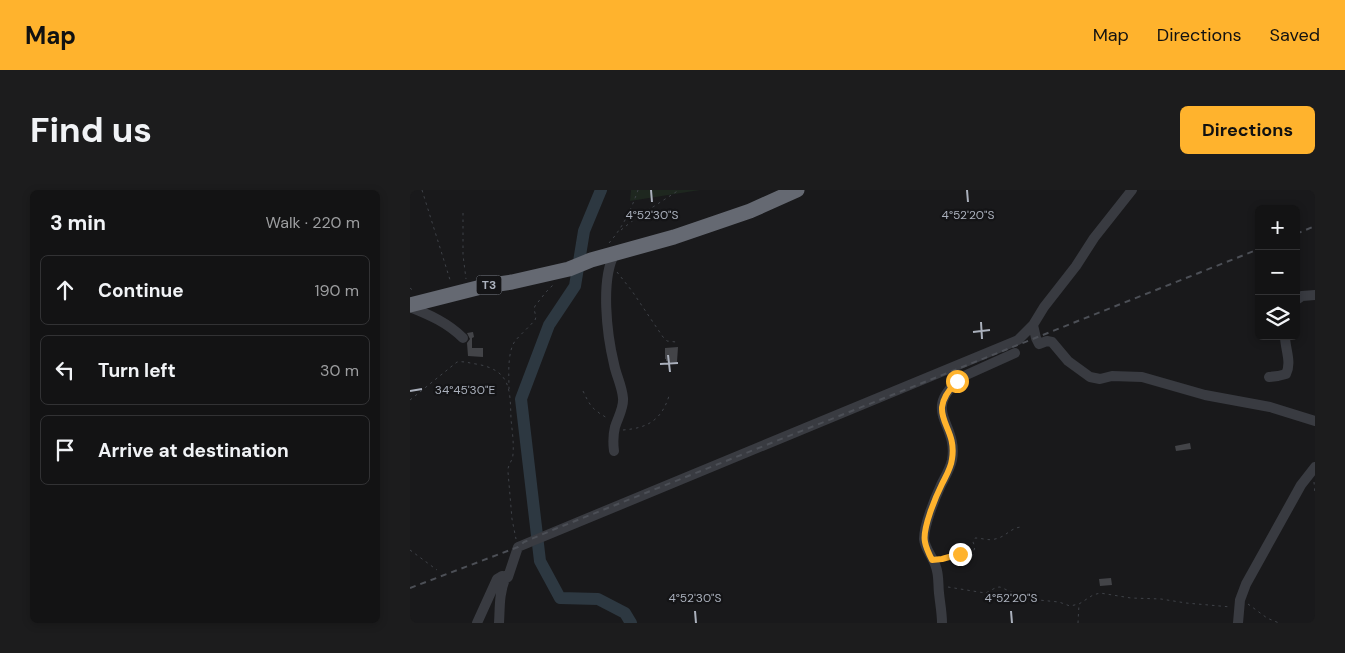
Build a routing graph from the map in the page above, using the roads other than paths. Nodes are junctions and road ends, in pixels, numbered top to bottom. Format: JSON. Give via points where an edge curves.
{"nodes":[{"id":1,"x":797,"y":190,"type":"edge"},
{"id":2,"x":1132,"y":190,"type":"edge"},
{"id":3,"x":603,"y":259,"type":"junction"},
{"id":4,"x":1315,"y":295,"type":"edge"},
{"id":5,"x":1300,"y":297,"type":"edge"},
{"id":6,"x":410,"y":306,"type":"edge"},
{"id":7,"x":1032,"y":325,"type":"junction"},
{"id":8,"x":463,"y":338,"type":"dead end"},
{"id":9,"x":1285,"y":340,"type":"edge"},
{"id":10,"x":1015,"y":353,"type":"dead end"},
{"id":11,"x":1269,"y":377,"type":"dead end"},
{"id":12,"x":1315,"y":421,"type":"edge"},
{"id":13,"x":614,"y":450,"type":"dead end"},
{"id":14,"x":1315,"y":467,"type":"edge"},
{"id":15,"x":508,"y":577,"type":"junction"},
{"id":16,"x":477,"y":623,"type":"edge"},
{"id":17,"x":499,"y":623,"type":"edge"},
{"id":18,"x":942,"y":623,"type":"edge"},
{"id":19,"x":1238,"y":623,"type":"edge"}],
"edges":[{"from":1,"to":3,"type":"highway","number":"T3","via":[[750,211]]},
{"from":2,"to":7,"type":"street"},
{"from":3,"to":6,"type":"highway","number":"T3"},
{"from":3,"to":13,"type":"street","via":[[609,345],[623,399],[614,429]]},
{"from":4,"to":5,"type":"street"},
{"from":6,"to":8,"type":"street","via":[[446,323]]},
{"from":7,"to":12,"type":"street","via":[[1040,344],[1047,340],[1052,342],[1068,361],[1090,377],[1142,377]]},
{"from":7,"to":15,"type":"street","via":[[1018,340],[518,547]]},
{"from":9,"to":11,"type":"street","via":[[1289,368],[1286,374]]},
{"from":10,"to":18,"type":"street","via":[[964,376],[943,400],[943,418],[953,449],[950,467],[935,498],[925,532],[925,543],[936,565],[940,585]]},
{"from":14,"to":19,"type":"street","via":[[1246,584]]},
{"from":15,"to":16,"type":"street","via":[[502,576],[497,580]]},
{"from":15,"to":17,"type":"street","via":[[501,588]]}]}
